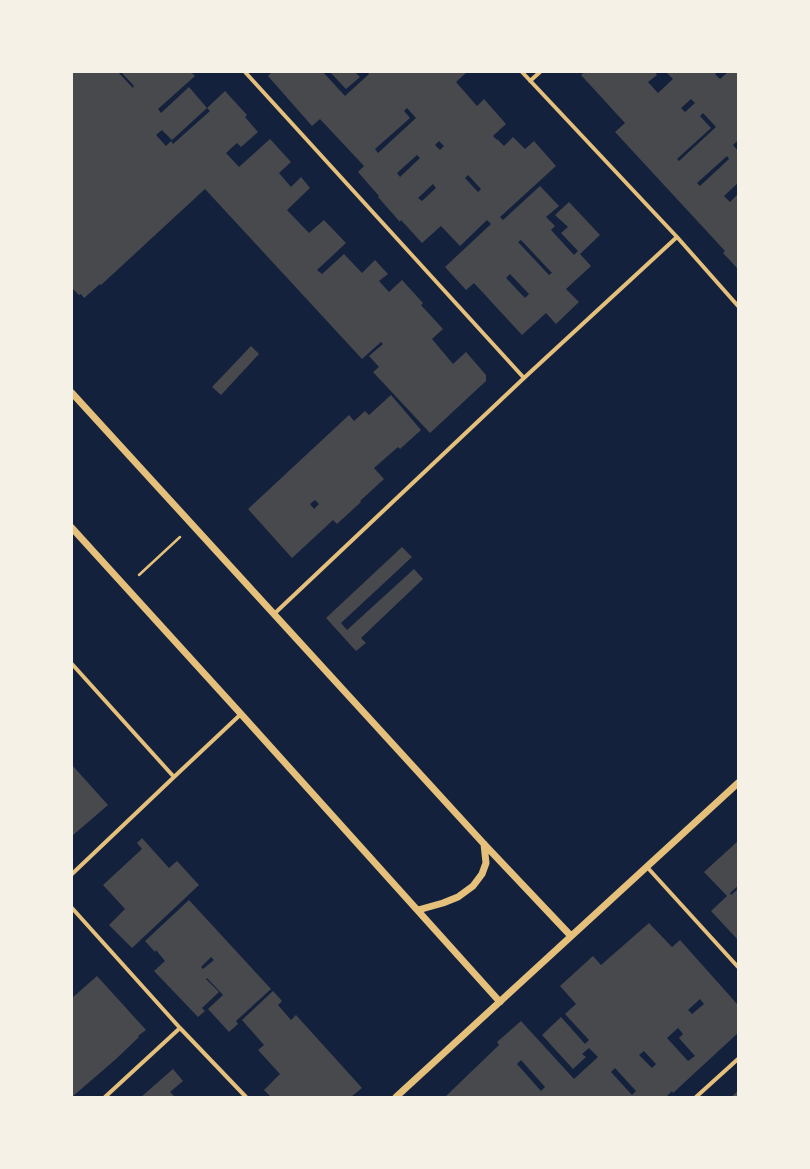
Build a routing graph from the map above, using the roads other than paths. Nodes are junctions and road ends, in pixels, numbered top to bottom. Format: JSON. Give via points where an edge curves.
{"nodes":[{"id":1,"x":245,"y":72,"type":"edge"},
{"id":2,"x":522,"y":72,"type":"edge"},
{"id":3,"x":540,"y":72,"type":"edge"},
{"id":4,"x":530,"y":81,"type":"junction"},
{"id":5,"x":677,"y":237,"type":"junction"},
{"id":6,"x":738,"y":306,"type":"edge"},
{"id":7,"x":524,"y":378,"type":"junction"},
{"id":8,"x":72,"y":393,"type":"edge"},
{"id":9,"x":72,"y":528,"type":"edge"},
{"id":10,"x":274,"y":614,"type":"junction"},
{"id":11,"x":72,"y":664,"type":"edge"},
{"id":12,"x":241,"y":714,"type":"junction"},
{"id":13,"x":174,"y":777,"type":"junction"},
{"id":14,"x":738,"y":783,"type":"edge"},
{"id":15,"x":484,"y":844,"type":"junction"},
{"id":16,"x":647,"y":867,"type":"junction"},
{"id":17,"x":72,"y":874,"type":"edge"},
{"id":18,"x":72,"y":908,"type":"edge"},
{"id":19,"x":418,"y":910,"type":"junction"},
{"id":20,"x":571,"y":936,"type":"junction"},
{"id":21,"x":738,"y":967,"type":"edge"},
{"id":22,"x":500,"y":1002,"type":"junction"},
{"id":23,"x":180,"y":1028,"type":"junction"},
{"id":24,"x":738,"y":1059,"type":"edge"},
{"id":25,"x":105,"y":1097,"type":"edge"},
{"id":26,"x":246,"y":1097,"type":"edge"},
{"id":27,"x":396,"y":1097,"type":"edge"},
{"id":28,"x":696,"y":1097,"type":"edge"}],
"edges":[{"from":1,"to":7,"type":"street"},
{"from":2,"to":4,"type":"street"},
{"from":3,"to":4,"type":"street"},
{"from":4,"to":5,"type":"street"},
{"from":5,"to":6,"type":"street"},
{"from":5,"to":7,"type":"street"},
{"from":7,"to":10,"type":"street"},
{"from":8,"to":10,"type":"street"},
{"from":9,"to":12,"type":"street"},
{"from":10,"to":15,"type":"street"},
{"from":11,"to":13,"type":"street"},
{"from":12,"to":13,"type":"street"},
{"from":12,"to":19,"type":"street"},
{"from":13,"to":17,"type":"street"},
{"from":14,"to":16,"type":"street"},
{"from":15,"to":19,"type":"street","via":[[486,863],[482,874],[472,886],[458,897]]},
{"from":15,"to":20,"type":"street"},
{"from":16,"to":20,"type":"street"},
{"from":16,"to":21,"type":"street"},
{"from":18,"to":23,"type":"street"},
{"from":19,"to":22,"type":"street"},
{"from":20,"to":22,"type":"street"},
{"from":22,"to":27,"type":"street"},
{"from":23,"to":25,"type":"street"},
{"from":23,"to":26,"type":"street"},
{"from":24,"to":28,"type":"street"}]}
